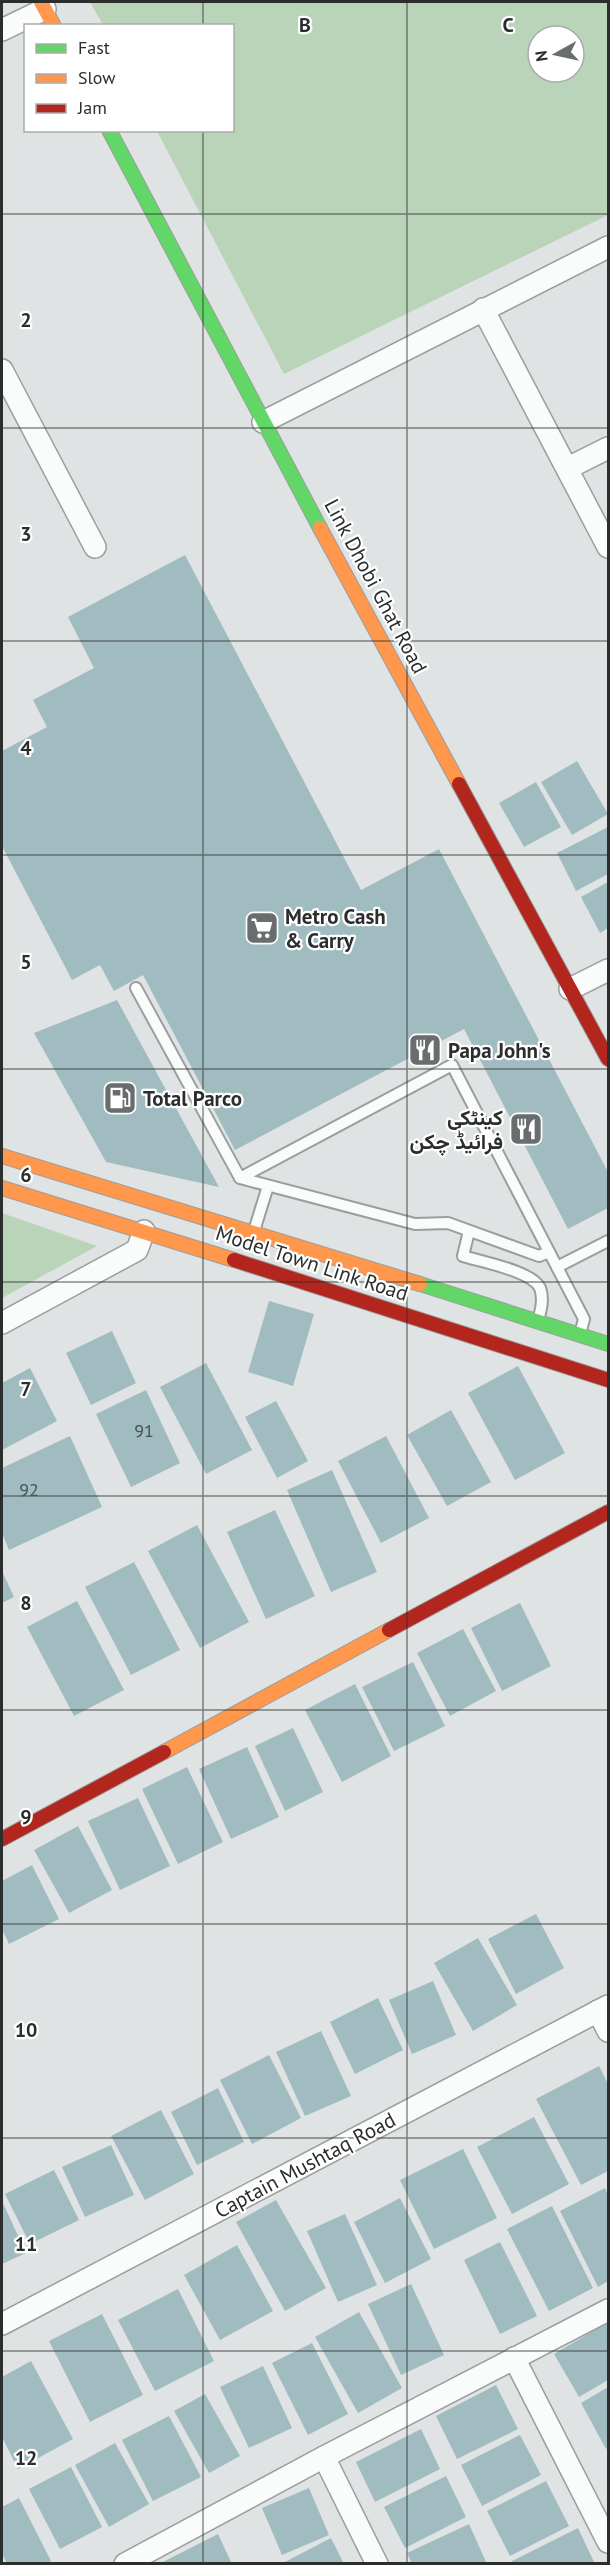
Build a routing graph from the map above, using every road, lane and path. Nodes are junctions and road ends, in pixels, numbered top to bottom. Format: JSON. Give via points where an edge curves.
{"nodes":[{"id":1,"x":47,"y":12,"type":"edge"},
{"id":2,"x":2,"y":30,"type":"edge"},
{"id":3,"x":110,"y":132,"type":"edge"},
{"id":4,"x":609,"y":247,"type":"edge"},
{"id":5,"x":483,"y":309,"type":"junction"},
{"id":6,"x":2,"y":370,"type":"edge"},
{"id":7,"x":263,"y":422,"type":"junction"},
{"id":8,"x":609,"y":448,"type":"edge"},
{"id":9,"x":568,"y":468,"type":"junction"},
{"id":10,"x":96,"y":547,"type":"dead end"},
{"id":11,"x":609,"y":547,"type":"edge"},
{"id":12,"x":609,"y":970,"type":"edge"},
{"id":13,"x":136,"y":987,"type":"dead end"},
{"id":14,"x":570,"y":989,"type":"junction"},
{"id":15,"x":609,"y":1059,"type":"edge"},
{"id":16,"x":2,"y":1156,"type":"edge"},
{"id":17,"x":240,"y":1178,"type":"junction"},
{"id":18,"x":268,"y":1186,"type":"junction"},
{"id":19,"x":2,"y":1188,"type":"edge"},
{"id":20,"x":144,"y":1231,"type":"junction"},
{"id":21,"x":254,"y":1231,"type":"junction"},
{"id":22,"x":469,"y":1231,"type":"junction"},
{"id":23,"x":609,"y":1241,"type":"edge"},
{"id":24,"x":549,"y":1252,"type":"junction"},
{"id":25,"x":557,"y":1267,"type":"junction"},
{"id":26,"x":538,"y":1321,"type":"junction"},
{"id":27,"x":2,"y":1323,"type":"edge"},
{"id":28,"x":580,"y":1335,"type":"junction"},
{"id":29,"x":609,"y":1344,"type":"edge"},
{"id":30,"x":609,"y":1380,"type":"edge"},
{"id":31,"x":609,"y":1512,"type":"edge"},
{"id":32,"x":2,"y":1839,"type":"edge"},
{"id":33,"x":603,"y":2008,"type":"edge"},
{"id":34,"x":609,"y":2031,"type":"edge"},
{"id":35,"x":609,"y":2310,"type":"edge"},
{"id":36,"x":2,"y":2324,"type":"edge"},
{"id":37,"x":514,"y":2358,"type":"junction"},
{"id":38,"x":324,"y":2457,"type":"junction"},
{"id":39,"x":609,"y":2542,"type":"edge"},
{"id":40,"x":125,"y":2564,"type":"edge"},
{"id":41,"x":377,"y":2564,"type":"edge"}],
"edges":[{"from":1,"to":2,"type":"street"},
{"from":3,"to":7,"type":"street","name":"Link Dhobi Ghat Road"},
{"from":4,"to":5,"type":"street"},
{"from":5,"to":7,"type":"street"},
{"from":5,"to":9,"type":"street"},
{"from":6,"to":10,"type":"street"},
{"from":7,"to":14,"type":"street","name":"Link Dhobi Ghat Road"},
{"from":8,"to":9,"type":"street"},
{"from":9,"to":11,"type":"street"},
{"from":12,"to":14,"type":"street"},
{"from":13,"to":17,"type":"lane"},
{"from":14,"to":15,"type":"street","name":"Link Dhobi Ghat Road"},
{"from":16,"to":21,"type":"street","name":"Model Town Link Road"},
{"from":17,"to":18,"type":"lane"},
{"from":17,"to":24,"type":"lane","via":[[452,1065]]},
{"from":18,"to":21,"type":"lane"},
{"from":18,"to":22,"type":"lane","via":[[415,1224],[448,1223]]},
{"from":19,"to":20,"type":"street","name":"Model Town Link Road"},
{"from":20,"to":27,"type":"street","via":[[137,1250]]},
{"from":20,"to":30,"type":"street","name":"Model Town Link Road"},
{"from":21,"to":26,"type":"street","name":"Model Town Link Road"},
{"from":22,"to":24,"type":"lane","via":[[539,1256]]},
{"from":22,"to":26,"type":"lane","via":[[463,1256],[533,1278],[542,1302]]},
{"from":23,"to":25,"type":"lane"},
{"from":24,"to":25,"type":"lane"},
{"from":25,"to":28,"type":"lane","via":[[584,1319]]},
{"from":26,"to":28,"type":"street","name":"Model Town Link Road"},
{"from":28,"to":29,"type":"street","name":"Model Town Link Road"},
{"from":31,"to":32,"type":"street"},
{"from":33,"to":34,"type":"street"},
{"from":33,"to":36,"type":"street","name":"Captain Mushtaq Road"},
{"from":35,"to":37,"type":"street"},
{"from":37,"to":38,"type":"street"},
{"from":37,"to":39,"type":"street"},
{"from":38,"to":40,"type":"street"},
{"from":38,"to":41,"type":"street"}]}
